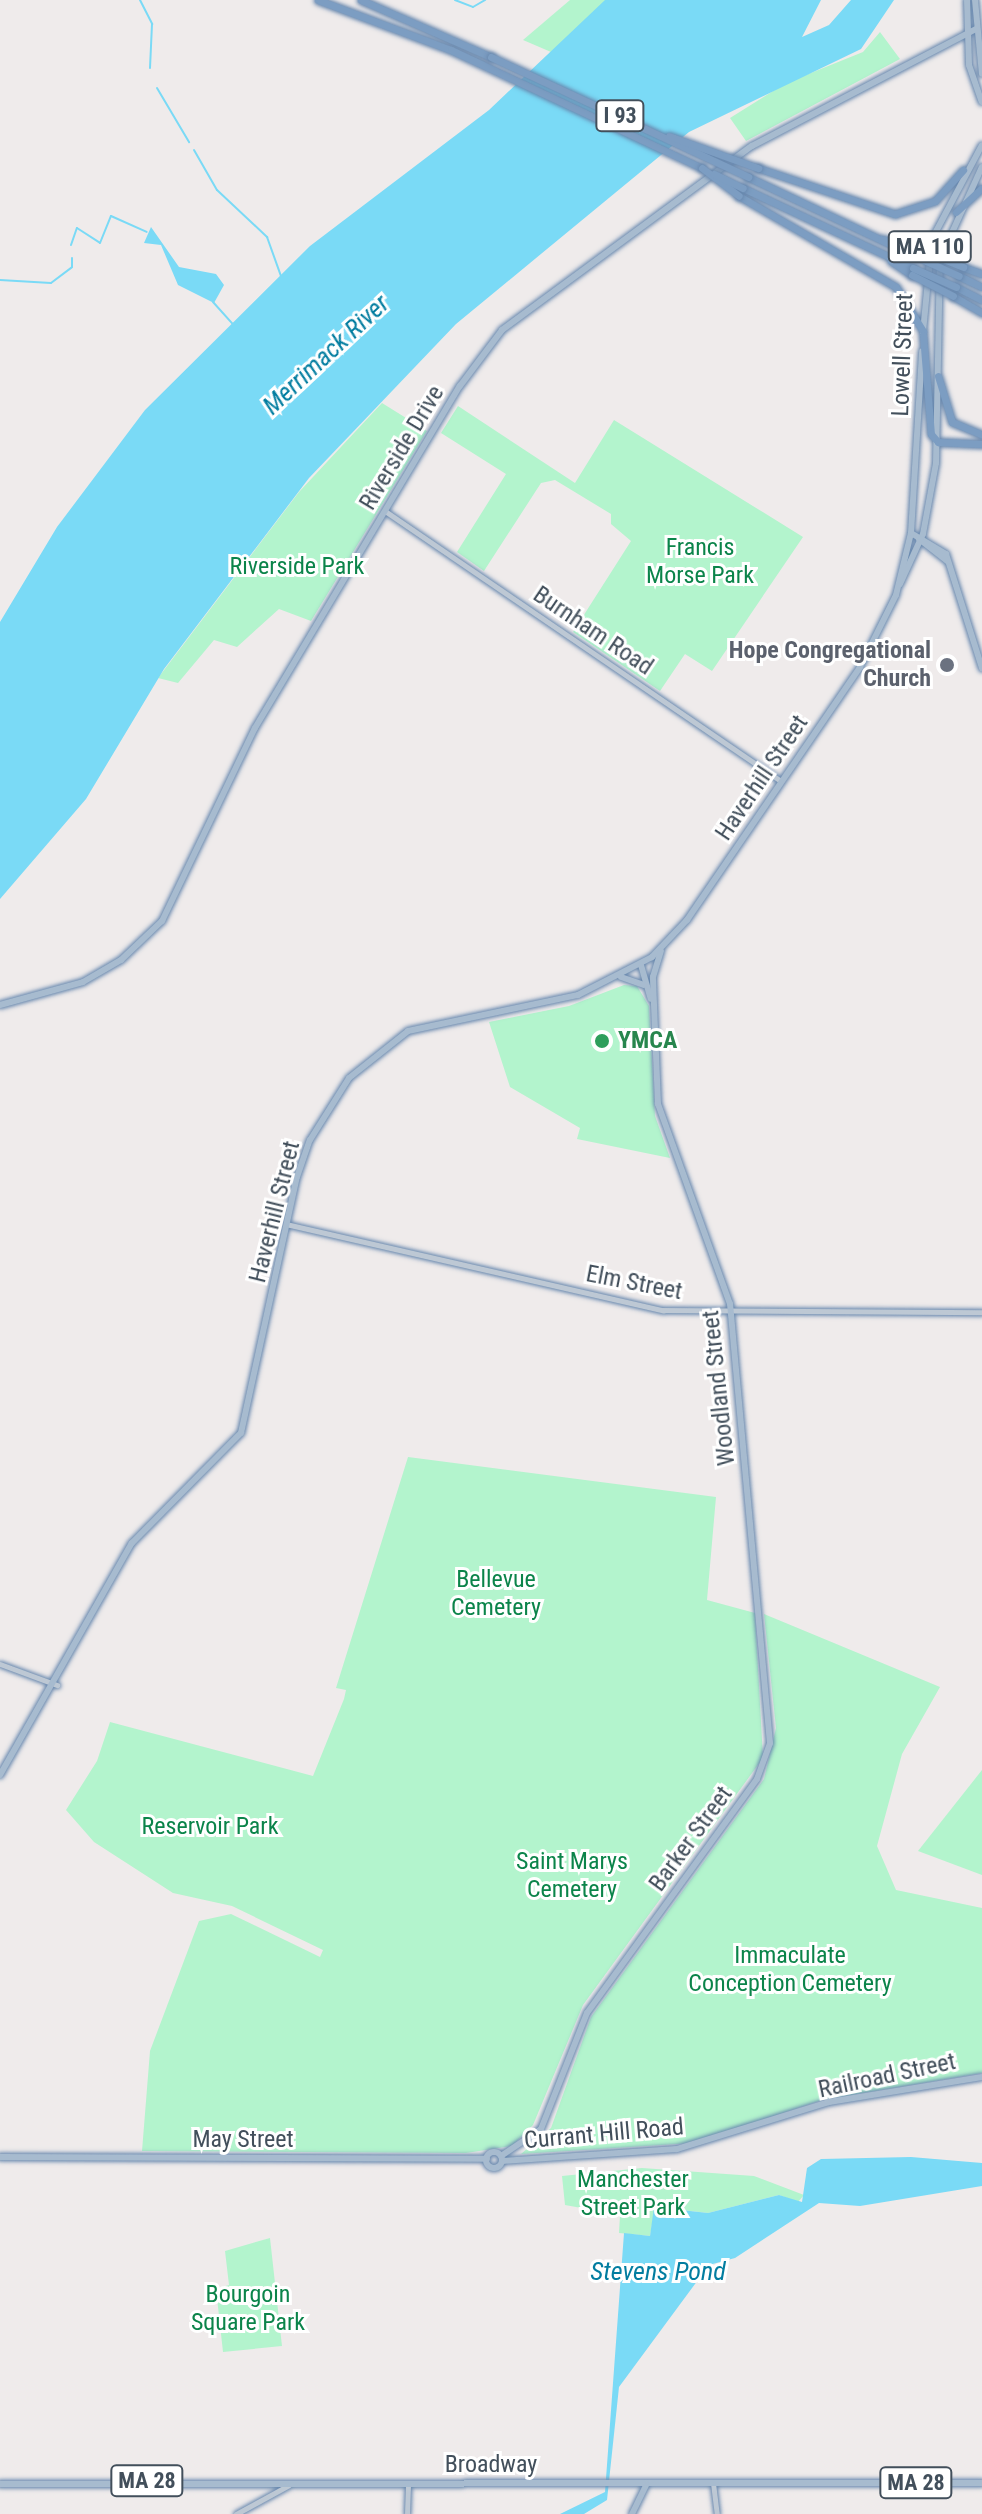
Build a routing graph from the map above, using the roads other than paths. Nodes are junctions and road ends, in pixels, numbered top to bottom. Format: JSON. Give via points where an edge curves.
{"nodes":[{"id":1,"x":318,"y":0,"type":"edge"},
{"id":2,"x":361,"y":0,"type":"edge"},
{"id":3,"x":967,"y":0,"type":"edge"},
{"id":4,"x":975,"y":0,"type":"edge"},
{"id":5,"x":976,"y":29,"type":"junction"},
{"id":6,"x":965,"y":33,"type":"junction"},
{"id":7,"x":982,"y":74,"type":"edge"},
{"id":8,"x":982,"y":102,"type":"edge"},
{"id":9,"x":651,"y":131,"type":"junction"},
{"id":10,"x":982,"y":145,"type":"edge"},
{"id":11,"x":982,"y":167,"type":"edge"},
{"id":12,"x":702,"y":168,"type":"junction"},
{"id":13,"x":963,"y":170,"type":"junction"},
{"id":14,"x":982,"y":188,"type":"edge"},
{"id":15,"x":956,"y":212,"type":"junction"},
{"id":16,"x":916,"y":252,"type":"junction"},
{"id":17,"x":982,"y":274,"type":"edge"},
{"id":18,"x":982,"y":287,"type":"edge"},
{"id":19,"x":955,"y":292,"type":"junction"},
{"id":20,"x":982,"y":300,"type":"edge"},
{"id":21,"x":982,"y":313,"type":"edge"},
{"id":22,"x":923,"y":333,"type":"junction"},
{"id":23,"x":938,"y":376,"type":"junction"},
{"id":24,"x":982,"y":435,"type":"edge"},
{"id":25,"x":938,"y":442,"type":"junction"},
{"id":26,"x":982,"y":444,"type":"edge"},
{"id":27,"x":385,"y":511,"type":"junction"},
{"id":28,"x":911,"y":533,"type":"junction"},
{"id":29,"x":922,"y":538,"type":"junction"},
{"id":30,"x":900,"y":584,"type":"junction"},
{"id":31,"x":981,"y":659,"type":"edge"},
{"id":32,"x":982,"y":668,"type":"edge"},
{"id":33,"x":781,"y":781,"type":"junction"},
{"id":34,"x":662,"y":948,"type":"junction"},
{"id":35,"x":641,"y":965,"type":"junction"},
{"id":36,"x":621,"y":977,"type":"junction"},
{"id":37,"x":653,"y":977,"type":"junction"},
{"id":38,"x":645,"y":986,"type":"junction"},
{"id":39,"x":653,"y":1003,"type":"junction"},
{"id":40,"x":0,"y":1005,"type":"edge"},
{"id":41,"x":286,"y":1224,"type":"junction"},
{"id":42,"x":731,"y":1311,"type":"junction"},
{"id":43,"x":982,"y":1312,"type":"edge"},
{"id":44,"x":0,"y":1664,"type":"edge"},
{"id":45,"x":57,"y":1685,"type":"junction"},
{"id":46,"x":0,"y":1775,"type":"edge"},
{"id":47,"x":757,"y":1779,"type":"joint"},
{"id":48,"x":982,"y":2077,"type":"edge"},
{"id":49,"x":800,"y":2113,"type":"joint"},
{"id":50,"x":0,"y":2157,"type":"edge"},
{"id":51,"x":487,"y":2159,"type":"junction"},
{"id":52,"x":502,"y":2159,"type":"junction"},
{"id":53,"x":293,"y":2482,"type":"junction"},
{"id":54,"x":408,"y":2483,"type":"junction"},
{"id":55,"x":647,"y":2483,"type":"junction"},
{"id":56,"x":713,"y":2483,"type":"junction"},
{"id":57,"x":982,"y":2483,"type":"edge"},
{"id":58,"x":0,"y":2484,"type":"edge"},
{"id":59,"x":236,"y":2514,"type":"edge"},
{"id":60,"x":407,"y":2514,"type":"edge"},
{"id":61,"x":632,"y":2514,"type":"edge"},
{"id":62,"x":717,"y":2514,"type":"edge"}],
"edges":[{"from":1,"to":12,"type":"highway","number":"I 93","via":[[488,68]]},
{"from":2,"to":9,"type":"highway","number":"I 93","bridge":true},
{"from":3,"to":6,"type":"main road"},
{"from":4,"to":5,"type":"main road"},
{"from":5,"to":6,"type":"main road","name":"Riverside Drive"},
{"from":5,"to":7,"type":"main road"},
{"from":6,"to":8,"type":"main road"},
{"from":6,"to":27,"type":"main road","name":"Riverside Drive","via":[[764,139],[514,318],[471,369]]},
{"from":9,"to":13,"type":"highway","bridge":true,"via":[[890,214],[924,207]]},
{"from":9,"to":16,"type":"highway","number":"I 93","bridge":true},
{"from":10,"to":13,"type":"main road","name":"Lowell Street","number":"MA 110"},
{"from":11,"to":15,"type":"main road","name":"Lowell Street","number":"MA 110"},
{"from":12,"to":19,"type":"highway","number":"I 93","bridge":true},
{"from":12,"to":22,"type":"highway","bridge":true,"via":[[739,196],[896,287]]},
{"from":13,"to":22,"type":"main road","name":"Lowell Street","number":"MA 110","via":[[932,239]]},
{"from":14,"to":15,"type":"highway"},
{"from":15,"to":23,"type":"main road","name":"Lowell Street","number":"MA 110","via":[[935,291]]},
{"from":16,"to":17,"type":"highway","bridge":true},
{"from":16,"to":18,"type":"highway","number":"I 93","bridge":true},
{"from":19,"to":20,"type":"highway","number":"I 93"},
{"from":19,"to":21,"type":"highway"},
{"from":22,"to":25,"type":"highway","via":[[931,430]]},
{"from":22,"to":28,"type":"main road","name":"Lowell Street","number":"MA 110"},
{"from":23,"to":24,"type":"highway","via":[[952,422]]},
{"from":23,"to":25,"type":"main road","name":"Lowell Street","number":"MA 110"},
{"from":25,"to":26,"type":"highway"},
{"from":25,"to":29,"type":"main road","name":"Lowell Street","number":"MA 110"},
{"from":27,"to":33,"type":"street","name":"Burnham Road"},
{"from":27,"to":40,"type":"main road","name":"Riverside Drive","via":[[244,748],[195,866],[162,921],[121,960],[83,982]]},
{"from":28,"to":29,"type":"main road"},
{"from":28,"to":30,"type":"main road","name":"Haverhill Street","number":"MA 110"},
{"from":29,"to":30,"type":"main road","name":"Haverhill Street","number":"MA 110"},
{"from":29,"to":31,"type":"main road","via":[[947,561]]},
{"from":30,"to":33,"type":"main road","name":"Haverhill Street","number":"MA 110","via":[[865,659]]},
{"from":31,"to":32,"type":"main road"},
{"from":33,"to":34,"type":"main road","name":"Haverhill Street","number":"MA 110"},
{"from":34,"to":35,"type":"main road","name":"Haverhill Street","number":"MA 110"},
{"from":34,"to":37,"type":"main road","name":"Woodland Street"},
{"from":35,"to":36,"type":"main road","name":"Haverhill Street","number":"MA 110"},
{"from":35,"to":37,"type":"main road"},
{"from":35,"to":38,"type":"main road","name":"Woodland Street"},
{"from":36,"to":38,"type":"main road"},
{"from":36,"to":41,"type":"main road","name":"Haverhill Street","number":"MA 110","via":[[559,1000],[424,1026],[384,1046],[319,1123]]},
{"from":37,"to":39,"type":"main road","name":"Woodland Street"},
{"from":38,"to":39,"type":"main road","name":"Woodland Street"},
{"from":39,"to":42,"type":"main road","name":"Woodland Street","via":[[660,1116]]},
{"from":41,"to":42,"type":"street","name":"Elm Street","via":[[663,1310]]},
{"from":41,"to":45,"type":"main road","name":"Haverhill Street","number":"MA 110","via":[[241,1433],[132,1543]]},
{"from":42,"to":43,"type":"street","name":"Elm Street"},
{"from":42,"to":47,"type":"main road","name":"Woodland Street","via":[[771,1727]]},
{"from":44,"to":45,"type":"street"},
{"from":45,"to":46,"type":"main road","name":"Haverhill Street","number":"MA 110"},
{"from":47,"to":52,"type":"main road","name":"Barker Street","via":[[587,2013],[541,2129]]},
{"from":48,"to":49,"type":"main road","name":"Railroad Street","via":[[861,2095]]},
{"from":49,"to":52,"type":"main road","name":"Currant Hill Road","via":[[677,2149]]},
{"from":50,"to":51,"type":"main road","name":"May Street"},
{"from":51,"to":52,"type":"main road"},
{"from":51,"to":52,"type":"main road","via":[[494,2167]]},
{"from":53,"to":54,"type":"main road","name":"Broadway","number":"MA 28"},
{"from":53,"to":58,"type":"main road","name":"Broadway","number":"MA 28"},
{"from":53,"to":59,"type":"street"},
{"from":54,"to":55,"type":"main road","name":"Broadway","number":"MA 28"},
{"from":54,"to":60,"type":"street"},
{"from":55,"to":56,"type":"main road","name":"Broadway","number":"MA 28"},
{"from":55,"to":61,"type":"main road"},
{"from":56,"to":57,"type":"main road","name":"Broadway","number":"MA 28"},
{"from":56,"to":62,"type":"street"}]}
